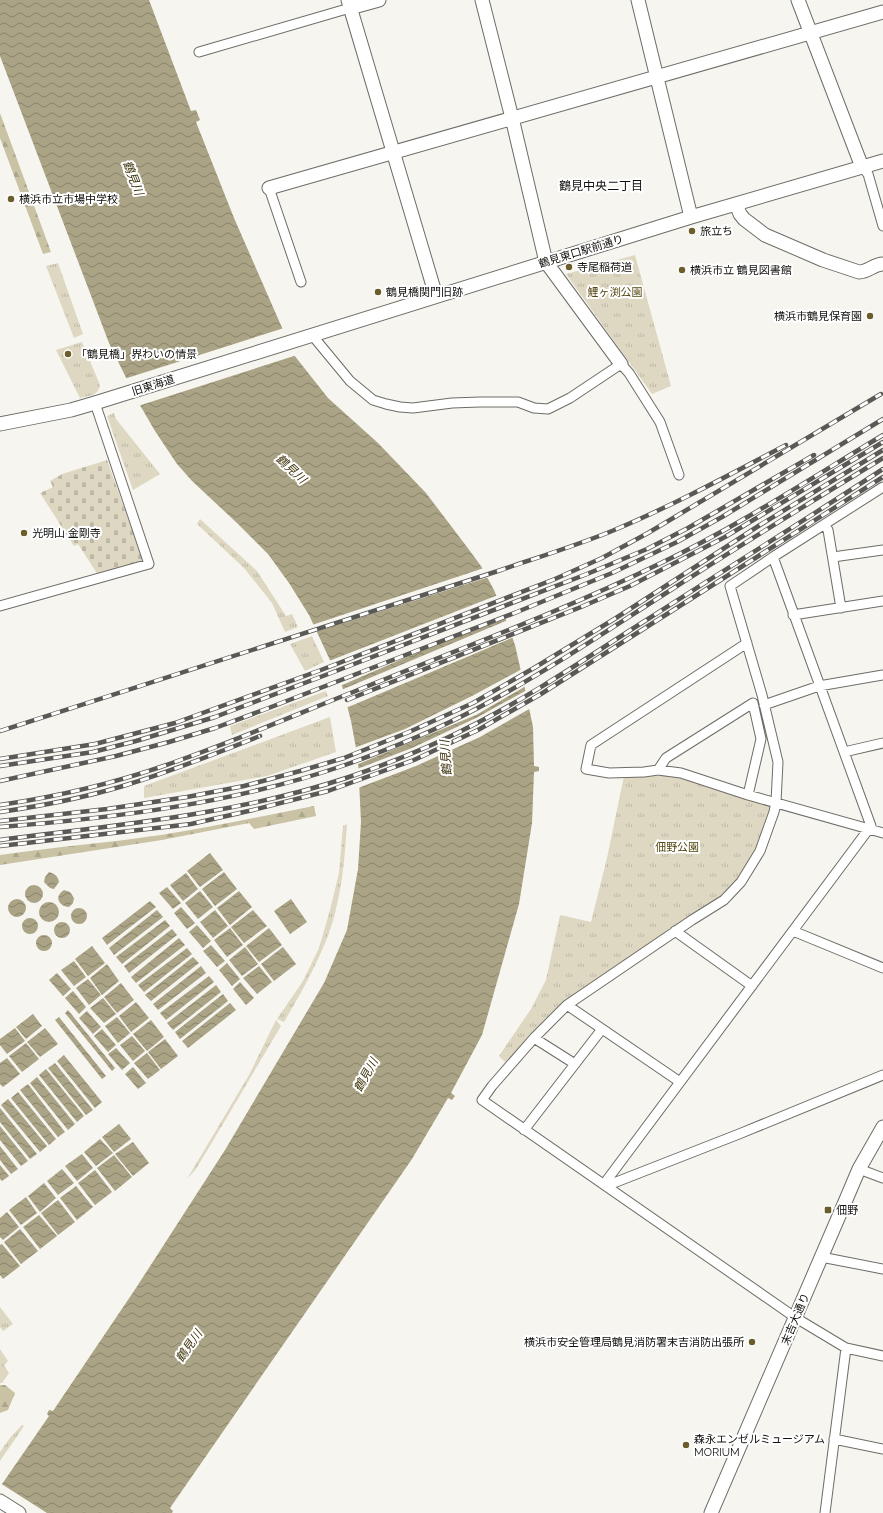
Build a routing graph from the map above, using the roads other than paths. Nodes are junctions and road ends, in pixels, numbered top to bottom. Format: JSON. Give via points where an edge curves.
{"nodes":[{"id":1,"x":379,"y":0,"type":"edge"},
{"id":2,"x":482,"y":0,"type":"edge"},
{"id":3,"x":638,"y":0,"type":"edge"},
{"id":4,"x":798,"y":0,"type":"edge"},
{"id":5,"x":349,"y":4,"type":"edge"},
{"id":6,"x":883,"y":12,"type":"edge"},
{"id":7,"x":810,"y":32,"type":"junction"},
{"id":8,"x":199,"y":52,"type":"dead end"},
{"id":9,"x":656,"y":77,"type":"junction"},
{"id":10,"x":512,"y":118,"type":"junction"},
{"id":11,"x":393,"y":153,"type":"junction"},
{"id":12,"x":883,"y":161,"type":"edge"},
{"id":13,"x":862,"y":167,"type":"junction"},
{"id":14,"x":269,"y":188,"type":"joint"},
{"id":15,"x":736,"y":204,"type":"junction"},
{"id":16,"x":691,"y":217,"type":"junction"},
{"id":17,"x":883,"y":226,"type":"edge"},
{"id":18,"x":546,"y":262,"type":"junction"},
{"id":19,"x":883,"y":264,"type":"edge"},
{"id":20,"x":301,"y":282,"type":"dead end"},
{"id":21,"x":436,"y":296,"type":"junction"},
{"id":22,"x":308,"y":336,"type":"junction"},
{"id":23,"x":621,"y":364,"type":"junction"},
{"id":24,"x":95,"y":403,"type":"junction"},
{"id":25,"x":0,"y":424,"type":"edge"},
{"id":26,"x":679,"y":475,"type":"dead end"},
{"id":27,"x":883,"y":487,"type":"edge"},
{"id":28,"x":824,"y":525,"type":"junction"},
{"id":29,"x":883,"y":550,"type":"edge"},
{"id":30,"x":773,"y":557,"type":"junction"},
{"id":31,"x":833,"y":557,"type":"junction"},
{"id":32,"x":883,"y":601,"type":"edge"},
{"id":33,"x":0,"y":606,"type":"edge"},
{"id":34,"x":841,"y":608,"type":"junction"},
{"id":35,"x":794,"y":615,"type":"junction"},
{"id":36,"x":747,"y":643,"type":"junction"},
{"id":37,"x":883,"y":676,"type":"edge"},
{"id":38,"x":820,"y":686,"type":"junction"},
{"id":39,"x":764,"y":705,"type":"junction"},
{"id":40,"x":883,"y":743,"type":"edge"},
{"id":41,"x":844,"y":752,"type":"junction"},
{"id":42,"x":658,"y":770,"type":"junction"},
{"id":43,"x":748,"y":795,"type":"junction"},
{"id":44,"x":776,"y":802,"type":"junction"},
{"id":45,"x":870,"y":829,"type":"junction"},
{"id":46,"x":883,"y":833,"type":"edge"},
{"id":47,"x":675,"y":931,"type":"junction"},
{"id":48,"x":793,"y":931,"type":"junction"},
{"id":49,"x":883,"y":968,"type":"edge"},
{"id":50,"x":752,"y":986,"type":"junction"},
{"id":51,"x":567,"y":1005,"type":"junction"},
{"id":52,"x":602,"y":1029,"type":"junction"},
{"id":53,"x":534,"y":1038,"type":"junction"},
{"id":54,"x":575,"y":1064,"type":"junction"},
{"id":55,"x":883,"y":1075,"type":"edge"},
{"id":56,"x":680,"y":1082,"type":"junction"},
{"id":57,"x":883,"y":1127,"type":"edge"},
{"id":58,"x":524,"y":1130,"type":"junction"},
{"id":59,"x":859,"y":1170,"type":"junction"},
{"id":60,"x":883,"y":1178,"type":"edge"},
{"id":61,"x":606,"y":1186,"type":"junction"},
{"id":62,"x":821,"y":1257,"type":"junction"},
{"id":63,"x":883,"y":1269,"type":"edge"},
{"id":64,"x":796,"y":1318,"type":"junction"},
{"id":65,"x":846,"y":1348,"type":"junction"},
{"id":66,"x":883,"y":1356,"type":"edge"},
{"id":67,"x":834,"y":1439,"type":"junction"},
{"id":68,"x":883,"y":1449,"type":"edge"},
{"id":69,"x":0,"y":1501,"type":"edge"},
{"id":70,"x":19,"y":1513,"type":"edge"},
{"id":71,"x":712,"y":1513,"type":"edge"},
{"id":72,"x":825,"y":1513,"type":"edge"}],
"edges":[{"from":1,"to":5,"type":"street"},
{"from":2,"to":10,"type":"street"},
{"from":3,"to":9,"type":"street"},
{"from":4,"to":7,"type":"street"},
{"from":5,"to":8,"type":"street"},
{"from":5,"to":11,"type":"street"},
{"from":6,"to":7,"type":"street"},
{"from":7,"to":9,"type":"street"},
{"from":7,"to":13,"type":"street"},
{"from":9,"to":10,"type":"street"},
{"from":9,"to":16,"type":"street"},
{"from":10,"to":11,"type":"street"},
{"from":10,"to":18,"type":"street"},
{"from":11,"to":14,"type":"street"},
{"from":11,"to":21,"type":"street"},
{"from":12,"to":13,"type":"street","name":"鶴見東口駅前通り"},
{"from":13,"to":15,"type":"street","name":"鶴見東口駅前通り"},
{"from":13,"to":17,"type":"street","via":[[868,174]]},
{"from":14,"to":20,"type":"street"},
{"from":15,"to":16,"type":"street","name":"鶴見東口駅前通り"},
{"from":15,"to":19,"type":"street","via":[[740,214],[760,233],[798,250],[860,272]]},
{"from":16,"to":18,"type":"street","name":"鶴見東口駅前通り"},
{"from":18,"to":21,"type":"street","name":"鶴見東口駅前通り"},
{"from":18,"to":23,"type":"street"},
{"from":21,"to":22,"type":"street","name":"鶴見東口駅前通り"},
{"from":22,"to":23,"type":"street","via":[[350,381],[374,400],[400,407],[518,402],[534,408],[548,409],[565,401]]},
{"from":22,"to":24,"type":"street","name":"旧東海道"},
{"from":23,"to":26,"type":"street","via":[[660,422]]},
{"from":24,"to":25,"type":"street","name":"旧東海道"},
{"from":24,"to":33,"type":"street","via":[[149,564]]},
{"from":27,"to":28,"type":"street"},
{"from":28,"to":30,"type":"street"},
{"from":28,"to":31,"type":"street","via":[[828,530]]},
{"from":29,"to":31,"type":"street"},
{"from":30,"to":35,"type":"street"},
{"from":30,"to":36,"type":"street","via":[[730,586]]},
{"from":31,"to":34,"type":"street"},
{"from":32,"to":34,"type":"street"},
{"from":34,"to":35,"type":"street"},
{"from":35,"to":38,"type":"street"},
{"from":36,"to":39,"type":"street"},
{"from":36,"to":42,"type":"street","via":[[591,745],[586,769],[608,773]]},
{"from":37,"to":38,"type":"street"},
{"from":38,"to":39,"type":"street"},
{"from":38,"to":41,"type":"street"},
{"from":39,"to":44,"type":"street","via":[[778,762]]},
{"from":40,"to":41,"type":"street"},
{"from":41,"to":45,"type":"street"},
{"from":42,"to":43,"type":"street","via":[[682,773]]},
{"from":42,"to":43,"type":"street","via":[[666,758],[753,703],[761,739]]},
{"from":43,"to":44,"type":"street"},
{"from":44,"to":45,"type":"street"},
{"from":44,"to":47,"type":"street","via":[[760,851],[741,882],[724,900]]},
{"from":45,"to":46,"type":"street"},
{"from":45,"to":48,"type":"street"},
{"from":47,"to":50,"type":"street"},
{"from":47,"to":51,"type":"street"},
{"from":48,"to":49,"type":"street"},
{"from":48,"to":50,"type":"street"},
{"from":50,"to":56,"type":"street"},
{"from":51,"to":52,"type":"street"},
{"from":51,"to":53,"type":"street"},
{"from":52,"to":54,"type":"street"},
{"from":52,"to":56,"type":"street"},
{"from":53,"to":54,"type":"street"},
{"from":53,"to":58,"type":"street","via":[[482,1100]]},
{"from":54,"to":58,"type":"street"},
{"from":55,"to":61,"type":"street"},
{"from":56,"to":61,"type":"street","via":[[607,1180]]},
{"from":57,"to":59,"type":"street","name":"末吉大通り"},
{"from":58,"to":61,"type":"street"},
{"from":59,"to":60,"type":"street"},
{"from":59,"to":62,"type":"street","name":"末吉大通り"},
{"from":61,"to":64,"type":"street"},
{"from":62,"to":63,"type":"street"},
{"from":62,"to":64,"type":"street","name":"末吉大通り"},
{"from":64,"to":65,"type":"street"},
{"from":64,"to":71,"type":"street","name":"末吉大通り"},
{"from":65,"to":66,"type":"street"},
{"from":65,"to":67,"type":"street"},
{"from":67,"to":68,"type":"street"},
{"from":67,"to":72,"type":"street"},
{"from":69,"to":70,"type":"street"}]}
